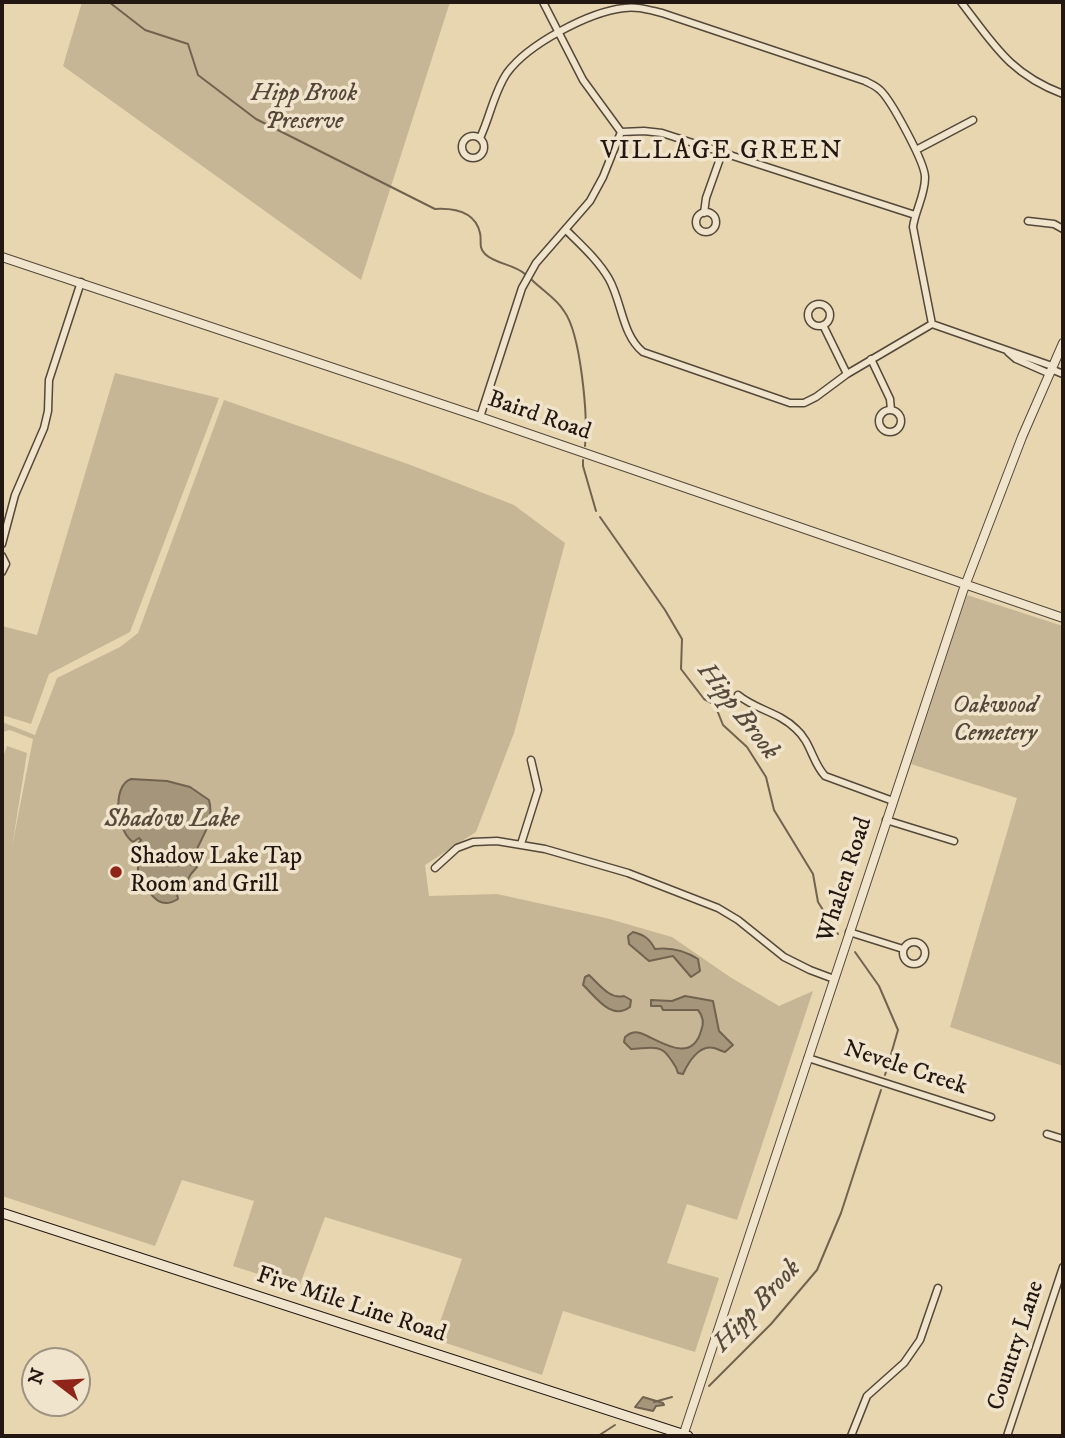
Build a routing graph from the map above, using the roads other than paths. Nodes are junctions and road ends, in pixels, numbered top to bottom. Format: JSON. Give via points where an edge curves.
{"nodes":[{"id":1,"x":543,"y":2,"type":"edge"},
{"id":2,"x":961,"y":2,"type":"edge"},
{"id":3,"x":558,"y":33,"type":"junction"},
{"id":4,"x":1063,"y":94,"type":"edge"},
{"id":5,"x":973,"y":120,"type":"dead end"},
{"id":6,"x":621,"y":132,"type":"junction"},
{"id":7,"x":480,"y":138,"type":"dead end"},
{"id":8,"x":916,"y":150,"type":"junction"},
{"id":9,"x":722,"y":153,"type":"junction"},
{"id":10,"x":704,"y":213,"type":"dead end"},
{"id":11,"x":915,"y":215,"type":"junction"},
{"id":12,"x":1028,"y":221,"type":"dead end"},
{"id":13,"x":1063,"y":229,"type":"edge"},
{"id":14,"x":566,"y":230,"type":"junction"},
{"id":15,"x":2,"y":257,"type":"edge"},
{"id":16,"x":81,"y":282,"type":"junction"},
{"id":17,"x":932,"y":324,"type":"junction"},
{"id":18,"x":823,"y":325,"type":"dead end"},
{"id":19,"x":1063,"y":343,"type":"edge"},
{"id":20,"x":871,"y":359,"type":"junction"},
{"id":21,"x":1050,"y":369,"type":"junction"},
{"id":22,"x":847,"y":374,"type":"junction"},
{"id":23,"x":1063,"y":374,"type":"edge"},
{"id":24,"x":891,"y":410,"type":"dead end"},
{"id":25,"x":480,"y":417,"type":"junction"},
{"id":26,"x":2,"y":544,"type":"edge"},
{"id":27,"x":2,"y":556,"type":"edge"},
{"id":28,"x":2,"y":572,"type":"edge"},
{"id":29,"x":965,"y":585,"type":"junction"},
{"id":30,"x":1063,"y":618,"type":"edge"},
{"id":31,"x":738,"y":695,"type":"dead end"},
{"id":32,"x":531,"y":760,"type":"dead end"},
{"id":33,"x":893,"y":801,"type":"junction"},
{"id":34,"x":886,"y":820,"type":"junction"},
{"id":35,"x":954,"y":841,"type":"dead end"},
{"id":36,"x":521,"y":844,"type":"junction"},
{"id":37,"x":435,"y":868,"type":"dead end"},
{"id":38,"x":849,"y":932,"type":"junction"},
{"id":39,"x":903,"y":949,"type":"dead end"},
{"id":40,"x":834,"y":979,"type":"junction"},
{"id":41,"x":808,"y":1058,"type":"junction"},
{"id":42,"x":991,"y":1117,"type":"dead end"},
{"id":43,"x":1047,"y":1134,"type":"dead end"},
{"id":44,"x":1063,"y":1139,"type":"edge"},
{"id":45,"x":2,"y":1213,"type":"edge"},
{"id":46,"x":1063,"y":1267,"type":"edge"},
{"id":47,"x":938,"y":1288,"type":"dead end"},
{"id":48,"x":685,"y":1436,"type":"edge"},
{"id":49,"x":851,"y":1436,"type":"edge"},
{"id":50,"x":1007,"y":1436,"type":"edge"}],
"edges":[{"from":1,"to":3,"type":"street"},
{"from":2,"to":4,"type":"street","via":[[1005,59]]},
{"from":3,"to":6,"type":"street","via":[[583,80]]},
{"from":3,"to":7,"type":"street","via":[[506,75]]},
{"from":3,"to":8,"type":"street","via":[[624,8],[662,13],[873,85],[884,95]]},
{"from":5,"to":8,"type":"street"},
{"from":6,"to":9,"type":"street","via":[[662,133]]},
{"from":6,"to":14,"type":"street","via":[[597,190]]},
{"from":8,"to":11,"type":"street","via":[[925,180]]},
{"from":9,"to":10,"type":"street"},
{"from":9,"to":11,"type":"street"},
{"from":11,"to":17,"type":"street"},
{"from":12,"to":13,"type":"street"},
{"from":14,"to":22,"type":"street","via":[[609,279],[630,337],[643,352],[797,404],[816,397]]},
{"from":14,"to":25,"type":"street","via":[[536,263],[522,288]]},
{"from":15,"to":16,"type":"street","name":"Baird Road"},
{"from":16,"to":25,"type":"street","name":"Baird Road"},
{"from":16,"to":26,"type":"street","via":[[50,380],[42,436],[18,486]]},
{"from":17,"to":20,"type":"street"},
{"from":17,"to":21,"type":"street"},
{"from":18,"to":22,"type":"street"},
{"from":19,"to":21,"type":"street","name":"Whalen Road"},
{"from":20,"to":22,"type":"street"},
{"from":20,"to":24,"type":"street"},
{"from":21,"to":23,"type":"street"},
{"from":21,"to":29,"type":"street","name":"Whalen Road"},
{"from":25,"to":29,"type":"street","name":"Baird Road"},
{"from":27,"to":28,"type":"street","via":[[6,564]]},
{"from":29,"to":30,"type":"street","name":"Baird Road"},
{"from":29,"to":33,"type":"street","name":"Whalen Road"},
{"from":31,"to":33,"type":"street","via":[[796,728],[825,776]]},
{"from":32,"to":36,"type":"street","via":[[538,790]]},
{"from":33,"to":34,"type":"street","name":"Whalen Road"},
{"from":34,"to":35,"type":"street"},
{"from":34,"to":38,"type":"street","name":"Whalen Road"},
{"from":36,"to":37,"type":"street","via":[[472,842],[457,848]]},
{"from":36,"to":40,"type":"street","via":[[628,873],[718,908],[785,957]]},
{"from":38,"to":39,"type":"street"},
{"from":38,"to":40,"type":"street","name":"Whalen Road"},
{"from":40,"to":41,"type":"street","name":"Whalen Road"},
{"from":41,"to":42,"type":"street","name":"Nevele Creek"},
{"from":41,"to":48,"type":"street","name":"Whalen Road"},
{"from":43,"to":44,"type":"street"},
{"from":45,"to":48,"type":"main road","name":"Five Mile Line Road"},
{"from":46,"to":50,"type":"street","name":"Country Lane"},
{"from":47,"to":49,"type":"street","via":[[920,1340],[904,1363],[867,1396]]}]}
